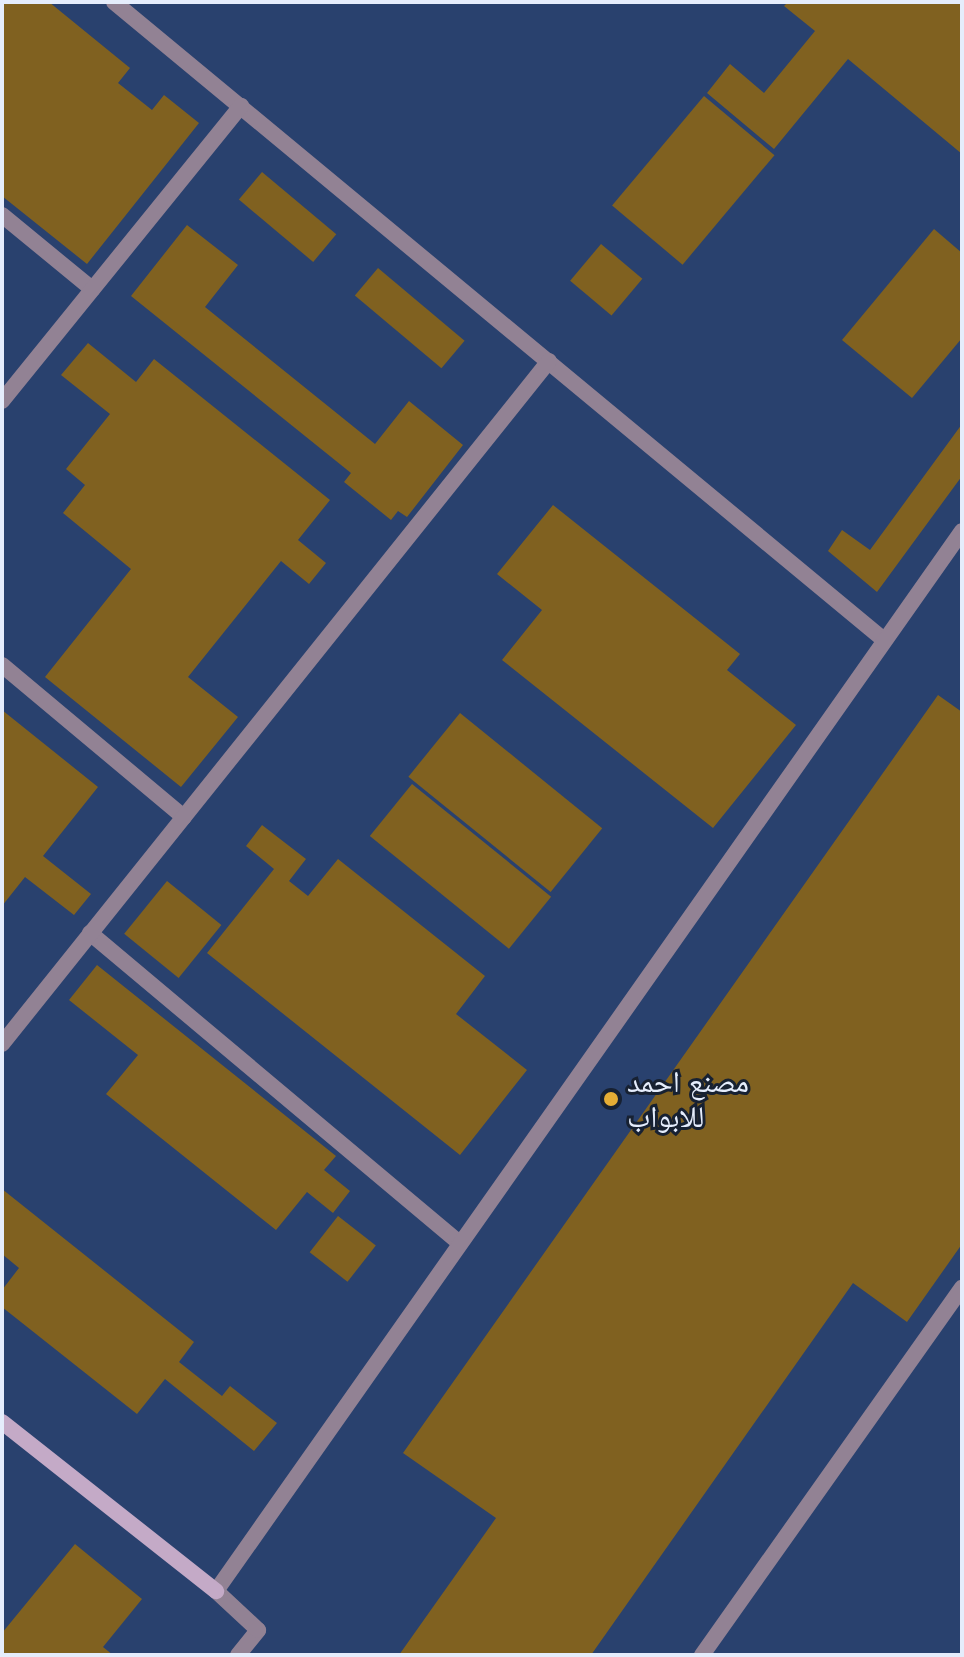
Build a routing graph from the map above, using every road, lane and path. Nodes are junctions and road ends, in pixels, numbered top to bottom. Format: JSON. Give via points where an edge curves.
{"nodes":[{"id":1,"x":114,"y":2,"type":"edge"},
{"id":2,"x":241,"y":106,"type":"junction"},
{"id":3,"x":2,"y":215,"type":"edge"},
{"id":4,"x":92,"y":289,"type":"junction"},
{"id":5,"x":549,"y":361,"type":"junction"},
{"id":6,"x":2,"y":401,"type":"edge"},
{"id":7,"x":962,"y":531,"type":"edge"},
{"id":8,"x":883,"y":639,"type":"junction"},
{"id":9,"x":2,"y":665,"type":"edge"},
{"id":10,"x":184,"y":817,"type":"junction"},
{"id":11,"x":90,"y":933,"type":"junction"},
{"id":12,"x":2,"y":1044,"type":"edge"},
{"id":13,"x":460,"y":1243,"type":"junction"},
{"id":14,"x":962,"y":1288,"type":"edge"},
{"id":15,"x":2,"y":1422,"type":"edge"},
{"id":16,"x":216,"y":1591,"type":"junction"},
{"id":17,"x":238,"y":1655,"type":"edge"},
{"id":18,"x":702,"y":1655,"type":"edge"}],
"edges":[{"from":1,"to":2,"type":"street"},
{"from":2,"to":4,"type":"street"},
{"from":2,"to":5,"type":"street"},
{"from":3,"to":4,"type":"street"},
{"from":4,"to":6,"type":"street"},
{"from":5,"to":8,"type":"street"},
{"from":5,"to":10,"type":"street"},
{"from":7,"to":8,"type":"street"},
{"from":8,"to":13,"type":"street"},
{"from":9,"to":10,"type":"street"},
{"from":10,"to":11,"type":"street"},
{"from":11,"to":12,"type":"street"},
{"from":11,"to":13,"type":"street"},
{"from":13,"to":16,"type":"street"},
{"from":14,"to":18,"type":"street"},
{"from":15,"to":16,"type":"street"},
{"from":16,"to":17,"type":"street","via":[[258,1630]]}]}
